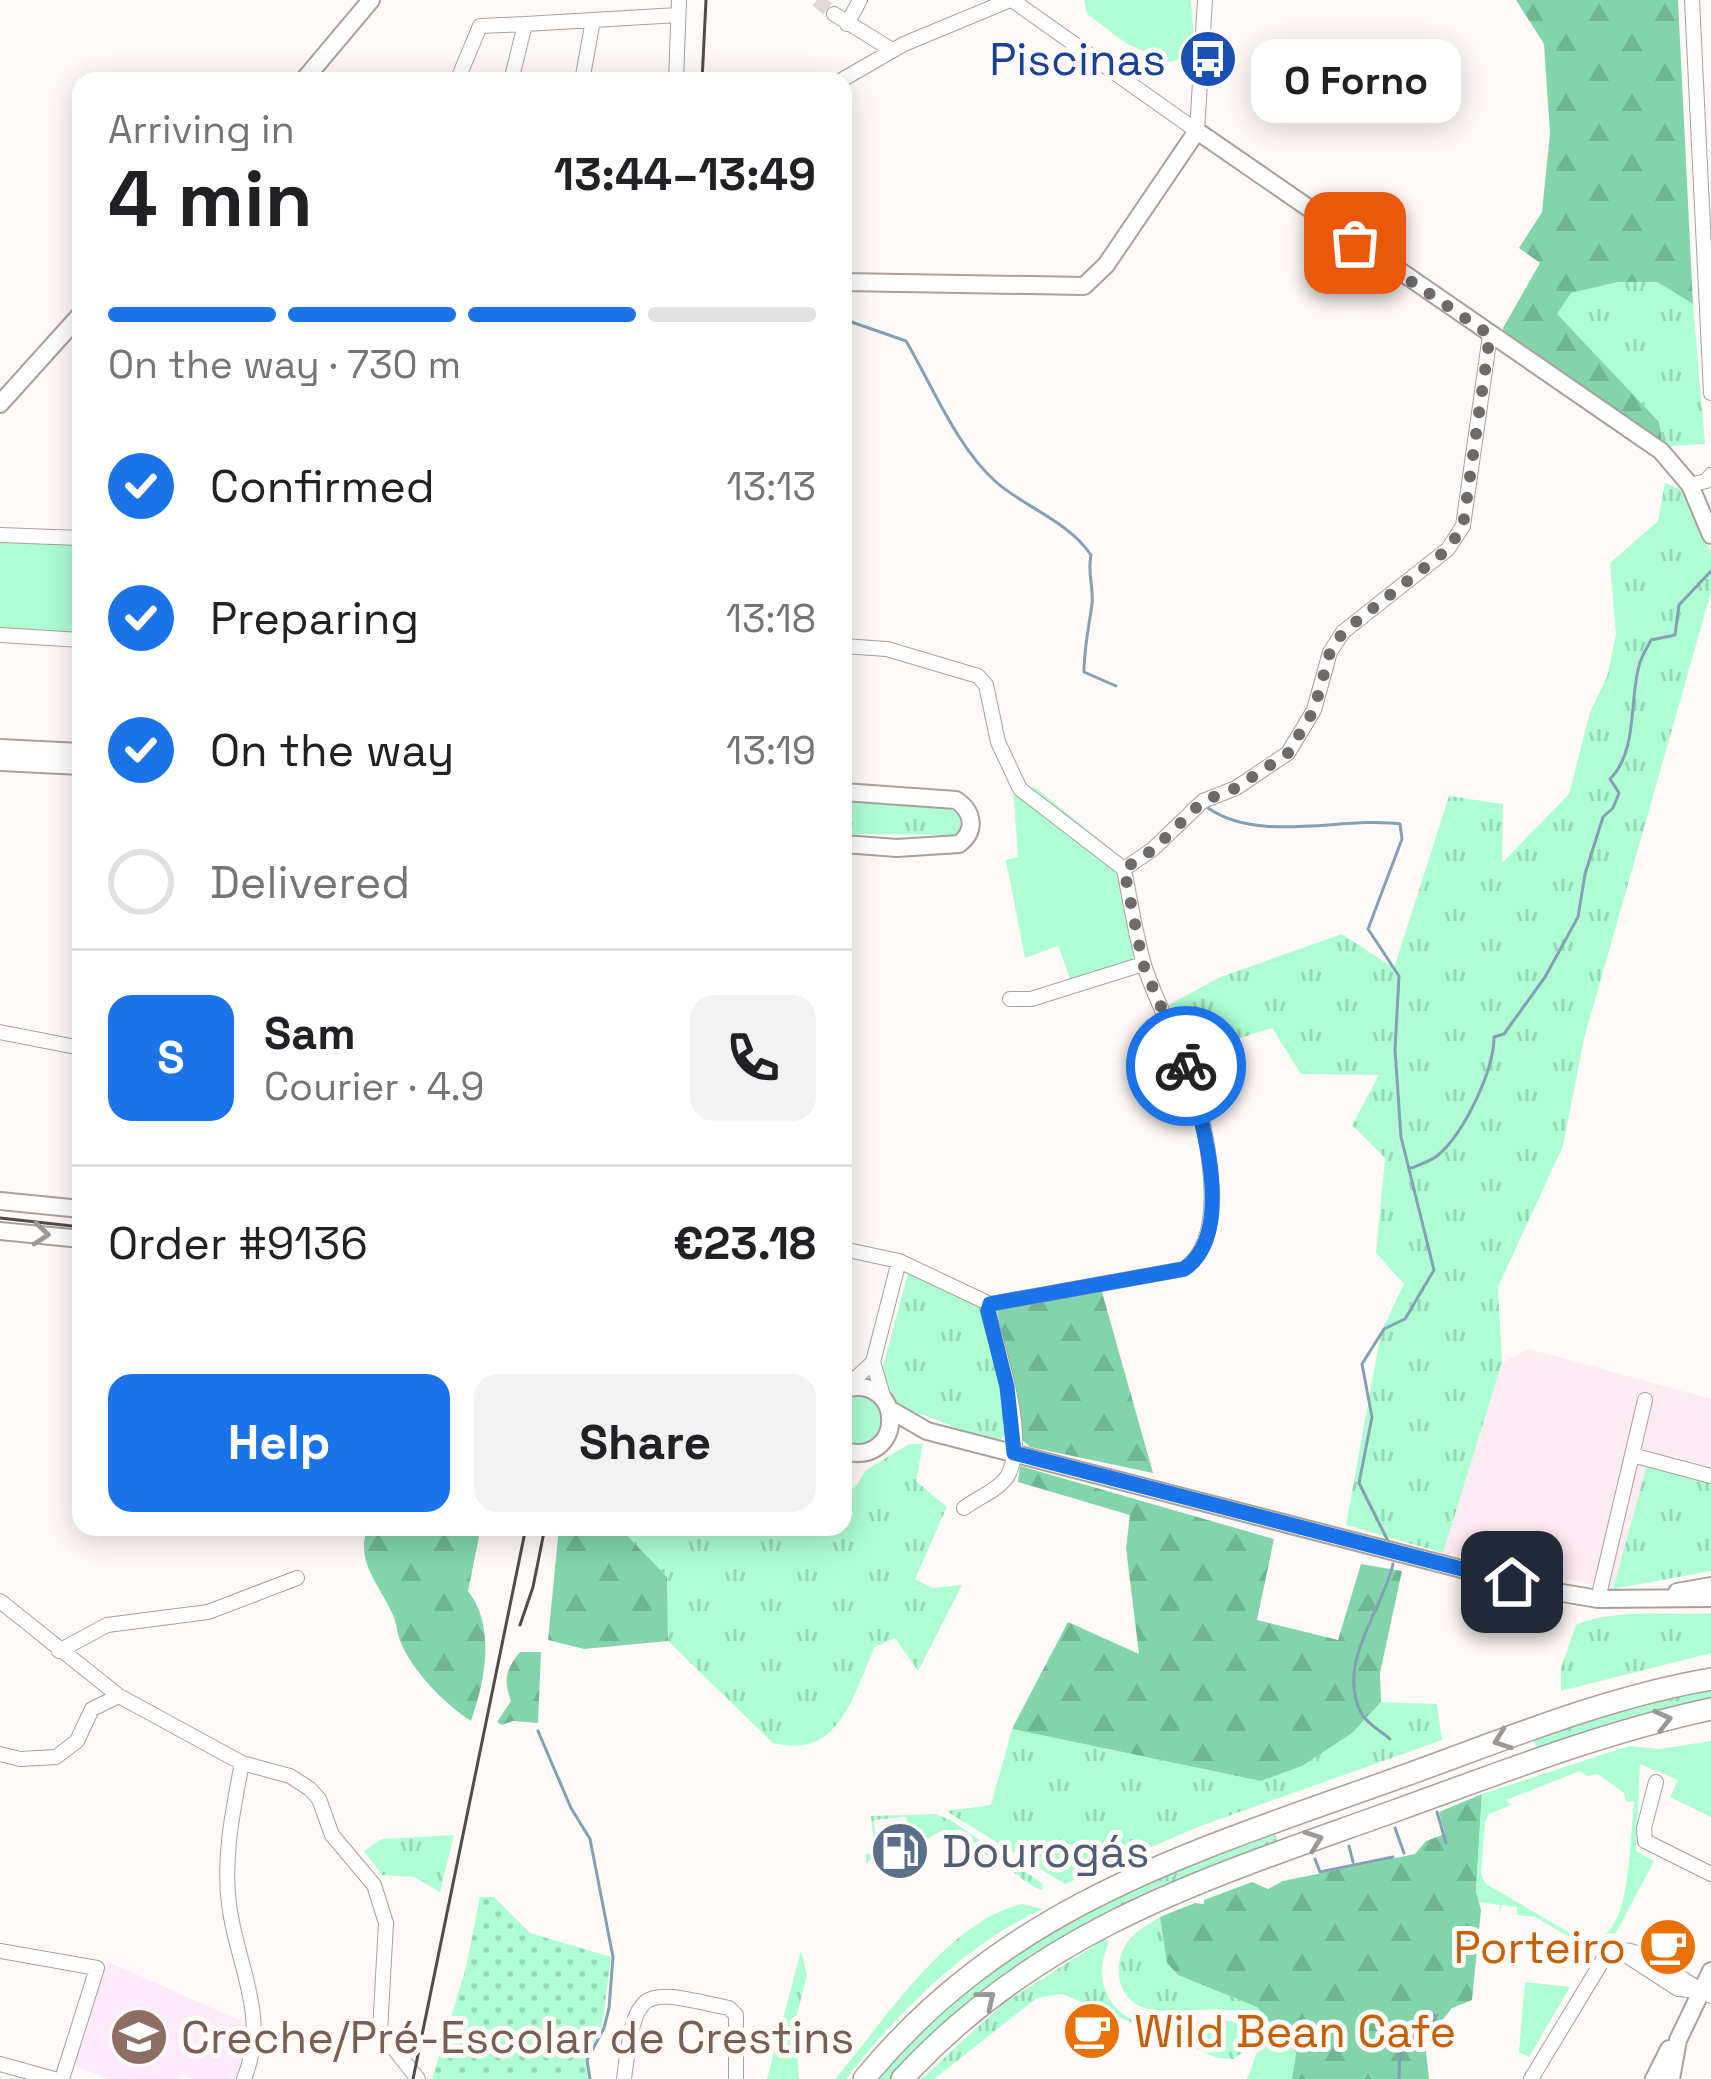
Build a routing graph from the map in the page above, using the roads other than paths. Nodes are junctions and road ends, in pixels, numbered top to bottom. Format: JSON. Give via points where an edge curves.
{"nodes":[{"id":1,"x":371,"y":0,"type":"edge"},
{"id":2,"x":860,"y":0,"type":"edge"},
{"id":3,"x":1011,"y":0,"type":"edge"},
{"id":4,"x":1205,"y":0,"type":"edge"},
{"id":5,"x":1692,"y":0,"type":"edge"},
{"id":6,"x":679,"y":7,"type":"edge"},
{"id":7,"x":592,"y":20,"type":"junction"},
{"id":8,"x":525,"y":24,"type":"junction"},
{"id":9,"x":892,"y":50,"type":"junction"},
{"id":10,"x":317,"y":72,"type":"edge"},
{"id":11,"x":461,"y":72,"type":"edge"},
{"id":12,"x":513,"y":72,"type":"edge"},
{"id":13,"x":583,"y":72,"type":"edge"},
{"id":14,"x":676,"y":72,"type":"edge"},
{"id":15,"x":852,"y":74,"type":"edge"},
{"id":16,"x":1197,"y":131,"type":"junction"},
{"id":17,"x":852,"y":282,"type":"edge"},
{"id":18,"x":72,"y":324,"type":"edge"},
{"id":19,"x":1490,"y":335,"type":"junction"},
{"id":20,"x":1711,"y":393,"type":"edge"},
{"id":21,"x":0,"y":404,"type":"edge"},
{"id":22,"x":1705,"y":481,"type":"edge"},
{"id":23,"x":0,"y":535,"type":"edge"},
{"id":24,"x":1711,"y":535,"type":"edge"},
{"id":25,"x":72,"y":538,"type":"edge"},
{"id":26,"x":0,"y":635,"type":"edge"},
{"id":27,"x":72,"y":639,"type":"edge"},
{"id":28,"x":852,"y":647,"type":"edge"},
{"id":29,"x":0,"y":748,"type":"edge"},
{"id":30,"x":72,"y":752,"type":"edge"},
{"id":31,"x":0,"y":762,"type":"edge"},
{"id":32,"x":72,"y":766,"type":"edge"},
{"id":33,"x":852,"y":793,"type":"edge"},
{"id":34,"x":852,"y":844,"type":"edge"},
{"id":35,"x":1124,"y":869,"type":"junction"},
{"id":36,"x":1143,"y":964,"type":"junction"},
{"id":37,"x":1010,"y":999,"type":"dead end"},
{"id":38,"x":0,"y":1032,"type":"edge"},
{"id":39,"x":72,"y":1046,"type":"edge"},
{"id":40,"x":0,"y":1202,"type":"edge"},
{"id":41,"x":72,"y":1208,"type":"edge"},
{"id":42,"x":0,"y":1231,"type":"edge"},
{"id":43,"x":72,"y":1238,"type":"edge"},
{"id":44,"x":852,"y":1251,"type":"edge"},
{"id":45,"x":898,"y":1262,"type":"junction"},
{"id":46,"x":990,"y":1304,"type":"junction"},
{"id":47,"x":873,"y":1362,"type":"junction"},
{"id":48,"x":852,"y":1381,"type":"edge"},
{"id":49,"x":852,"y":1388,"type":"edge"},
{"id":50,"x":1645,"y":1400,"type":"dead end"},
{"id":51,"x":887,"y":1404,"type":"junction"},
{"id":52,"x":927,"y":1431,"type":"junction"},
{"id":53,"x":884,"y":1442,"type":"junction"},
{"id":54,"x":852,"y":1452,"type":"edge"},
{"id":55,"x":1014,"y":1453,"type":"junction"},
{"id":56,"x":1632,"y":1455,"type":"junction"},
{"id":57,"x":1711,"y":1476,"type":"edge"},
{"id":58,"x":964,"y":1508,"type":"dead end"},
{"id":59,"x":297,"y":1578,"type":"dead end"},
{"id":60,"x":1711,"y":1586,"type":"edge"},
{"id":61,"x":1711,"y":1598,"type":"edge"},
{"id":62,"x":1598,"y":1599,"type":"junction"},
{"id":63,"x":1635,"y":1600,"type":"junction"},
{"id":64,"x":0,"y":1601,"type":"edge"},
{"id":65,"x":59,"y":1651,"type":"junction"},
{"id":66,"x":1711,"y":1665,"type":"edge"},
{"id":67,"x":1711,"y":1679,"type":"edge"},
{"id":68,"x":119,"y":1696,"type":"junction"},
{"id":69,"x":1613,"y":1702,"type":"junction"},
{"id":70,"x":1711,"y":1709,"type":"edge"},
{"id":71,"x":0,"y":1754,"type":"edge"},
{"id":72,"x":242,"y":1763,"type":"junction"},
{"id":73,"x":1655,"y":1782,"type":"dead end"},
{"id":74,"x":1711,"y":1874,"type":"edge"},
{"id":75,"x":0,"y":1951,"type":"edge"},
{"id":76,"x":1711,"y":1971,"type":"edge"},
{"id":77,"x":1706,"y":1994,"type":"edge"},
{"id":78,"x":1686,"y":2023,"type":"junction"},
{"id":79,"x":0,"y":2064,"type":"edge"},
{"id":80,"x":58,"y":2079,"type":"edge"},
{"id":81,"x":244,"y":2079,"type":"edge"},
{"id":82,"x":418,"y":2079,"type":"edge"},
{"id":83,"x":624,"y":2079,"type":"edge"},
{"id":84,"x":736,"y":2079,"type":"edge"},
{"id":85,"x":864,"y":2079,"type":"edge"},
{"id":86,"x":902,"y":2079,"type":"edge"},
{"id":87,"x":1531,"y":2079,"type":"edge"},
{"id":88,"x":1654,"y":2079,"type":"edge"},
{"id":89,"x":1671,"y":2079,"type":"edge"}],
"edges":[{"from":1,"to":10,"type":"main road"},
{"from":2,"to":9,"type":"street","via":[[841,19]]},
{"from":3,"to":9,"type":"street"},
{"from":3,"to":16,"type":"street"},
{"from":4,"to":16,"type":"street"},
{"from":5,"to":20,"type":"street"},
{"from":6,"to":7,"type":"street"},
{"from":6,"to":14,"type":"street"},
{"from":7,"to":8,"type":"street"},
{"from":7,"to":13,"type":"street"},
{"from":8,"to":11,"type":"street","via":[[480,26]]},
{"from":8,"to":12,"type":"street"},
{"from":9,"to":15,"type":"street"},
{"from":16,"to":17,"type":"main road","via":[[1084,286]]},
{"from":16,"to":19,"type":"main road"},
{"from":18,"to":21,"type":"main road"},
{"from":19,"to":22,"type":"main road"},
{"from":19,"to":35,"type":"street","via":[[1463,526],[1448,549],[1343,632],[1288,753],[1203,801]]},
{"from":22,"to":24,"type":"main road"},
{"from":23,"to":25,"type":"street"},
{"from":26,"to":27,"type":"street"},
{"from":28,"to":35,"type":"street","via":[[978,676],[1020,789]]},
{"from":29,"to":30,"type":"main road"},
{"from":31,"to":32,"type":"main road"},
{"from":33,"to":34,"type":"main road","via":[[956,800],[971,820],[965,839],[942,848]]},
{"from":35,"to":36,"type":"street"},
{"from":36,"to":37,"type":"street"},
{"from":36,"to":46,"type":"street","via":[[1189,1075],[1213,1184],[1209,1230],[1184,1269]]},
{"from":38,"to":39,"type":"street"},
{"from":40,"to":41,"type":"main road"},
{"from":42,"to":43,"type":"main road","one_way":true},
{"from":44,"to":45,"type":"street"},
{"from":45,"to":46,"type":"street"},
{"from":45,"to":47,"type":"street"},
{"from":46,"to":55,"type":"street"},
{"from":47,"to":48,"type":"street"},
{"from":47,"to":51,"type":"street"},
{"from":49,"to":51,"type":"main road","via":[[866,1387]]},
{"from":50,"to":56,"type":"street"},
{"from":51,"to":52,"type":"main road"},
{"from":51,"to":53,"type":"main road"},
{"from":52,"to":53,"type":"main road"},
{"from":52,"to":55,"type":"main road"},
{"from":53,"to":54,"type":"main road"},
{"from":55,"to":58,"type":"street","via":[[1004,1480]]},
{"from":55,"to":62,"type":"main road"},
{"from":56,"to":57,"type":"street"},
{"from":56,"to":62,"type":"street"},
{"from":59,"to":65,"type":"street","via":[[208,1612],[106,1624]]},
{"from":60,"to":63,"type":"main road"},
{"from":61,"to":63,"type":"main road"},
{"from":62,"to":63,"type":"main road"},
{"from":64,"to":65,"type":"street"},
{"from":65,"to":68,"type":"street"},
{"from":66,"to":69,"type":"highway","via":[[1630,1687]]},
{"from":67,"to":69,"type":"highway"},
{"from":68,"to":71,"type":"street","via":[[92,1709],[77,1741],[56,1757]]},
{"from":68,"to":72,"type":"street"},
{"from":69,"to":85,"type":"highway","one_way":true,"via":[[1090,1897],[968,1975]]},
{"from":86,"to":70,"type":"highway","one_way":true,"via":[[1017,1976],[1127,1912],[1574,1747]]},
{"from":72,"to":81,"type":"street","via":[[227,1841],[229,1906],[252,1991]]},
{"from":72,"to":82,"type":"street","via":[[310,1789],[332,1835],[374,1885],[386,1923],[380,2032]]},
{"from":73,"to":74,"type":"street","via":[[1645,1841]]},
{"from":75,"to":80,"type":"street","via":[[97,1968]]},
{"from":76,"to":77,"type":"main road"},
{"from":77,"to":78,"type":"main road"},
{"from":77,"to":87,"type":"street","via":[[1632,1951],[1605,1954]]},
{"from":78,"to":88,"type":"main road"},
{"from":78,"to":89,"type":"main road"},
{"from":79,"to":80,"type":"street"},
{"from":83,"to":84,"type":"street","via":[[640,2007],[661,1994],[736,2015]]}]}
